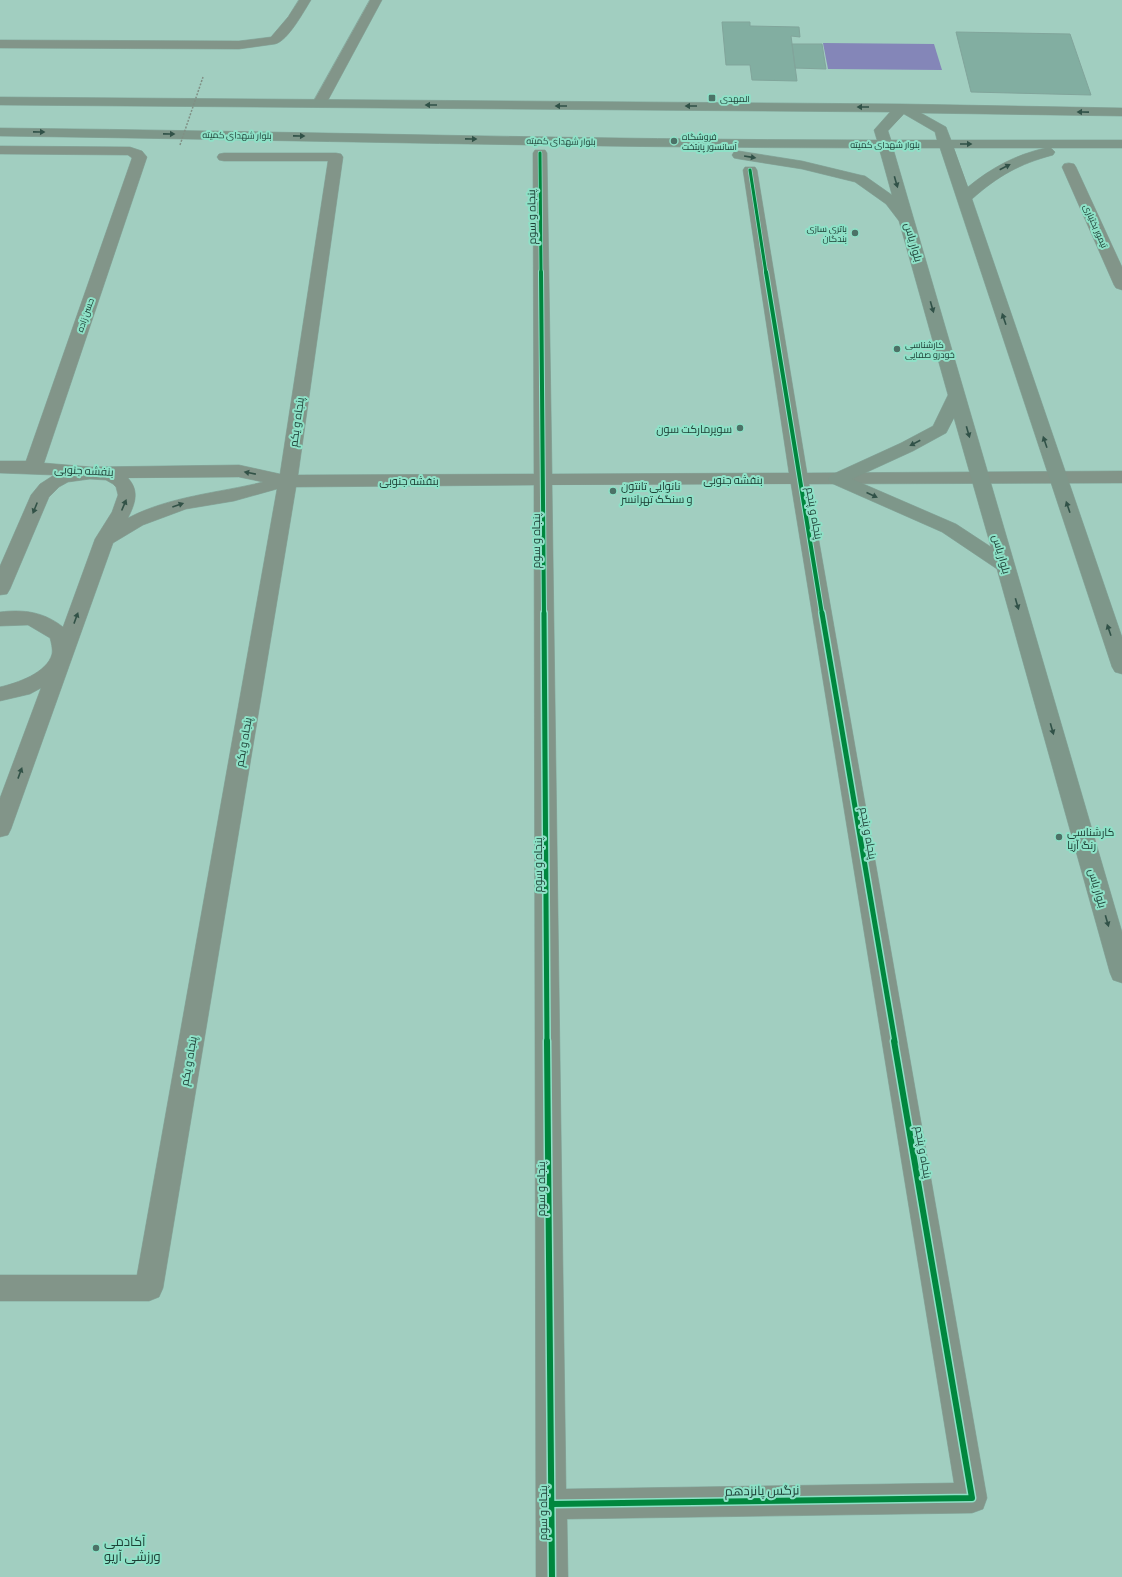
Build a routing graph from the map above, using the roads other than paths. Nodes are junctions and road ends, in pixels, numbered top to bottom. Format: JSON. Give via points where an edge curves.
{"nodes":[{"id":1,"x":305,"y":0,"type":"edge"},
{"id":2,"x":376,"y":0,"type":"edge"},
{"id":3,"x":0,"y":44,"type":"edge"},
{"id":4,"x":0,"y":101,"type":"edge"},
{"id":5,"x":319,"y":104,"type":"junction"},
{"id":6,"x":902,"y":108,"type":"junction"},
{"id":7,"x":1122,"y":112,"type":"edge"},
{"id":8,"x":0,"y":132,"type":"edge"},
{"id":9,"x":670,"y":144,"type":"junction"},
{"id":10,"x":1094,"y":144,"type":"junction"},
{"id":11,"x":1122,"y":144,"type":"edge"},
{"id":12,"x":0,"y":150,"type":"edge"},
{"id":13,"x":887,"y":152,"type":"junction"},
{"id":14,"x":948,"y":152,"type":"junction"},
{"id":15,"x":540,"y":153,"type":"dead end"},
{"id":16,"x":224,"y":157,"type":"dead end"},
{"id":17,"x":1070,"y":167,"type":"dead end"},
{"id":18,"x":750,"y":170,"type":"dead end"},
{"id":19,"x":963,"y":199,"type":"junction"},
{"id":20,"x":908,"y":222,"type":"junction"},
{"id":21,"x":1122,"y":285,"type":"edge"},
{"id":22,"x":957,"y":395,"type":"junction"},
{"id":23,"x":0,"y":467,"type":"edge"},
{"id":24,"x":33,"y":467,"type":"junction"},
{"id":25,"x":90,"y":473,"type":"junction"},
{"id":26,"x":1122,"y":477,"type":"edge"},
{"id":27,"x":799,"y":479,"type":"junction"},
{"id":28,"x":837,"y":479,"type":"junction"},
{"id":29,"x":981,"y":479,"type":"junction"},
{"id":30,"x":1058,"y":479,"type":"junction"},
{"id":31,"x":288,"y":480,"type":"junction"},
{"id":32,"x":544,"y":480,"type":"junction"},
{"id":33,"x":105,"y":539,"type":"junction"},
{"id":34,"x":1006,"y":566,"type":"junction"},
{"id":35,"x":0,"y":589,"type":"edge"},
{"id":36,"x":0,"y":619,"type":"edge"},
{"id":37,"x":62,"y":654,"type":"junction"},
{"id":38,"x":1122,"y":667,"type":"edge"},
{"id":39,"x":0,"y":694,"type":"edge"},
{"id":40,"x":0,"y":791,"type":"edge"},
{"id":41,"x":1,"y":826,"type":"edge"},
{"id":42,"x":1122,"y":973,"type":"edge"},
{"id":43,"x":0,"y":1288,"type":"edge"},
{"id":44,"x":972,"y":1498,"type":"joint"},
{"id":45,"x":552,"y":1504,"type":"junction"},
{"id":46,"x":552,"y":1577,"type":"edge"}],
"edges":[{"from":1,"to":3,"type":"street","via":[[293,19],[274,40],[239,45]]},
{"from":2,"to":5,"type":"street"},
{"from":4,"to":5,"type":"main road"},
{"from":6,"to":5,"type":"main road","one_way":true},
{"from":7,"to":6,"type":"main road","one_way":true},
{"from":6,"to":13,"type":"main road","name":"بلوار یاس","via":[[880,130]]},
{"from":6,"to":14,"type":"main road","via":[[941,130]]},
{"from":8,"to":9,"type":"main road","name":"بلوار شهدای کمیته","one_way":true},
{"from":9,"to":13,"type":"main road","name":"بلوار شهدای کمیته"},
{"from":9,"to":20,"type":"main road","one_way":true,"via":[[802,165],[860,179],[891,201]]},
{"from":10,"to":11,"type":"main road"},
{"from":14,"to":10,"type":"main road","one_way":true},
{"from":19,"to":10,"type":"main road","one_way":true,"via":[[993,173],[1028,155]]},
{"from":12,"to":24,"type":"street","name":"حسن زاده","via":[[130,151],[140,158]]},
{"from":13,"to":14,"type":"main road"},
{"from":13,"to":20,"type":"main road","name":"بلوار یاس","one_way":true},
{"from":14,"to":19,"type":"main road"},
{"from":15,"to":32,"type":"street","name":"پنجاه و سوم"},
{"from":16,"to":31,"type":"street","name":"پنجاه و یکم","via":[[336,157]]},
{"from":17,"to":21,"type":"street","name":"تیمور بختیاری"},
{"from":18,"to":27,"type":"street","name":"پنجاه و پنجم"},
{"from":30,"to":19,"type":"main road","one_way":true},
{"from":20,"to":22,"type":"main road","name":"بلوار یاس","one_way":true},
{"from":22,"to":28,"type":"main road","one_way":true,"via":[[940,429]]},
{"from":22,"to":29,"type":"main road","name":"بلوار یاس","one_way":true},
{"from":23,"to":24,"type":"street","name":"بنفشه جنوبی"},
{"from":24,"to":25,"type":"street","name":"بنفشه جنوبی"},
{"from":31,"to":25,"type":"street","name":"بنفشه جنوبی","one_way":true,"via":[[239,471]]},
{"from":33,"to":25,"type":"street","one_way":true,"via":[[125,505],[125,486],[105,474]]},
{"from":25,"to":35,"type":"street","one_way":true,"via":[[60,479],[48,486],[40,495]]},
{"from":26,"to":30,"type":"street","name":"بنفشه جنوبی"},
{"from":27,"to":28,"type":"street","name":"بنفشه جنوبی"},
{"from":27,"to":32,"type":"street","name":"بنفشه جنوبی"},
{"from":27,"to":44,"type":"street","name":"پنجاه و پنجم"},
{"from":28,"to":29,"type":"street","name":"بنفشه جنوبی"},
{"from":28,"to":34,"type":"main road","one_way":true,"via":[[949,528]]},
{"from":29,"to":30,"type":"street","name":"بنفشه جنوبی"},
{"from":29,"to":34,"type":"main road","name":"بلوار یاس"},
{"from":38,"to":30,"type":"main road","one_way":true},
{"from":31,"to":32,"type":"street","name":"بنفشه جنوبی"},
{"from":33,"to":31,"type":"street","name":"بنفشه جنوبی","one_way":true,"via":[[136,521],[182,504],[234,495]]},
{"from":31,"to":43,"type":"street","name":"پنجاه و یکم","via":[[149,1288]]},
{"from":32,"to":45,"type":"street","name":"پنجاه و سوم"},
{"from":37,"to":33,"type":"street","one_way":true},
{"from":34,"to":42,"type":"main road","name":"بلوار یاس","one_way":true},
{"from":36,"to":37,"type":"street","via":[[16,616],[43,621],[60,635]]},
{"from":37,"to":39,"type":"street","via":[[49,674],[23,689]]},
{"from":41,"to":37,"type":"street","one_way":true},
{"from":40,"to":41,"type":"street"},
{"from":44,"to":45,"type":"street","name":"نرگس پانزدهم"},
{"from":45,"to":46,"type":"street","name":"پنجاه و سوم"}]}
